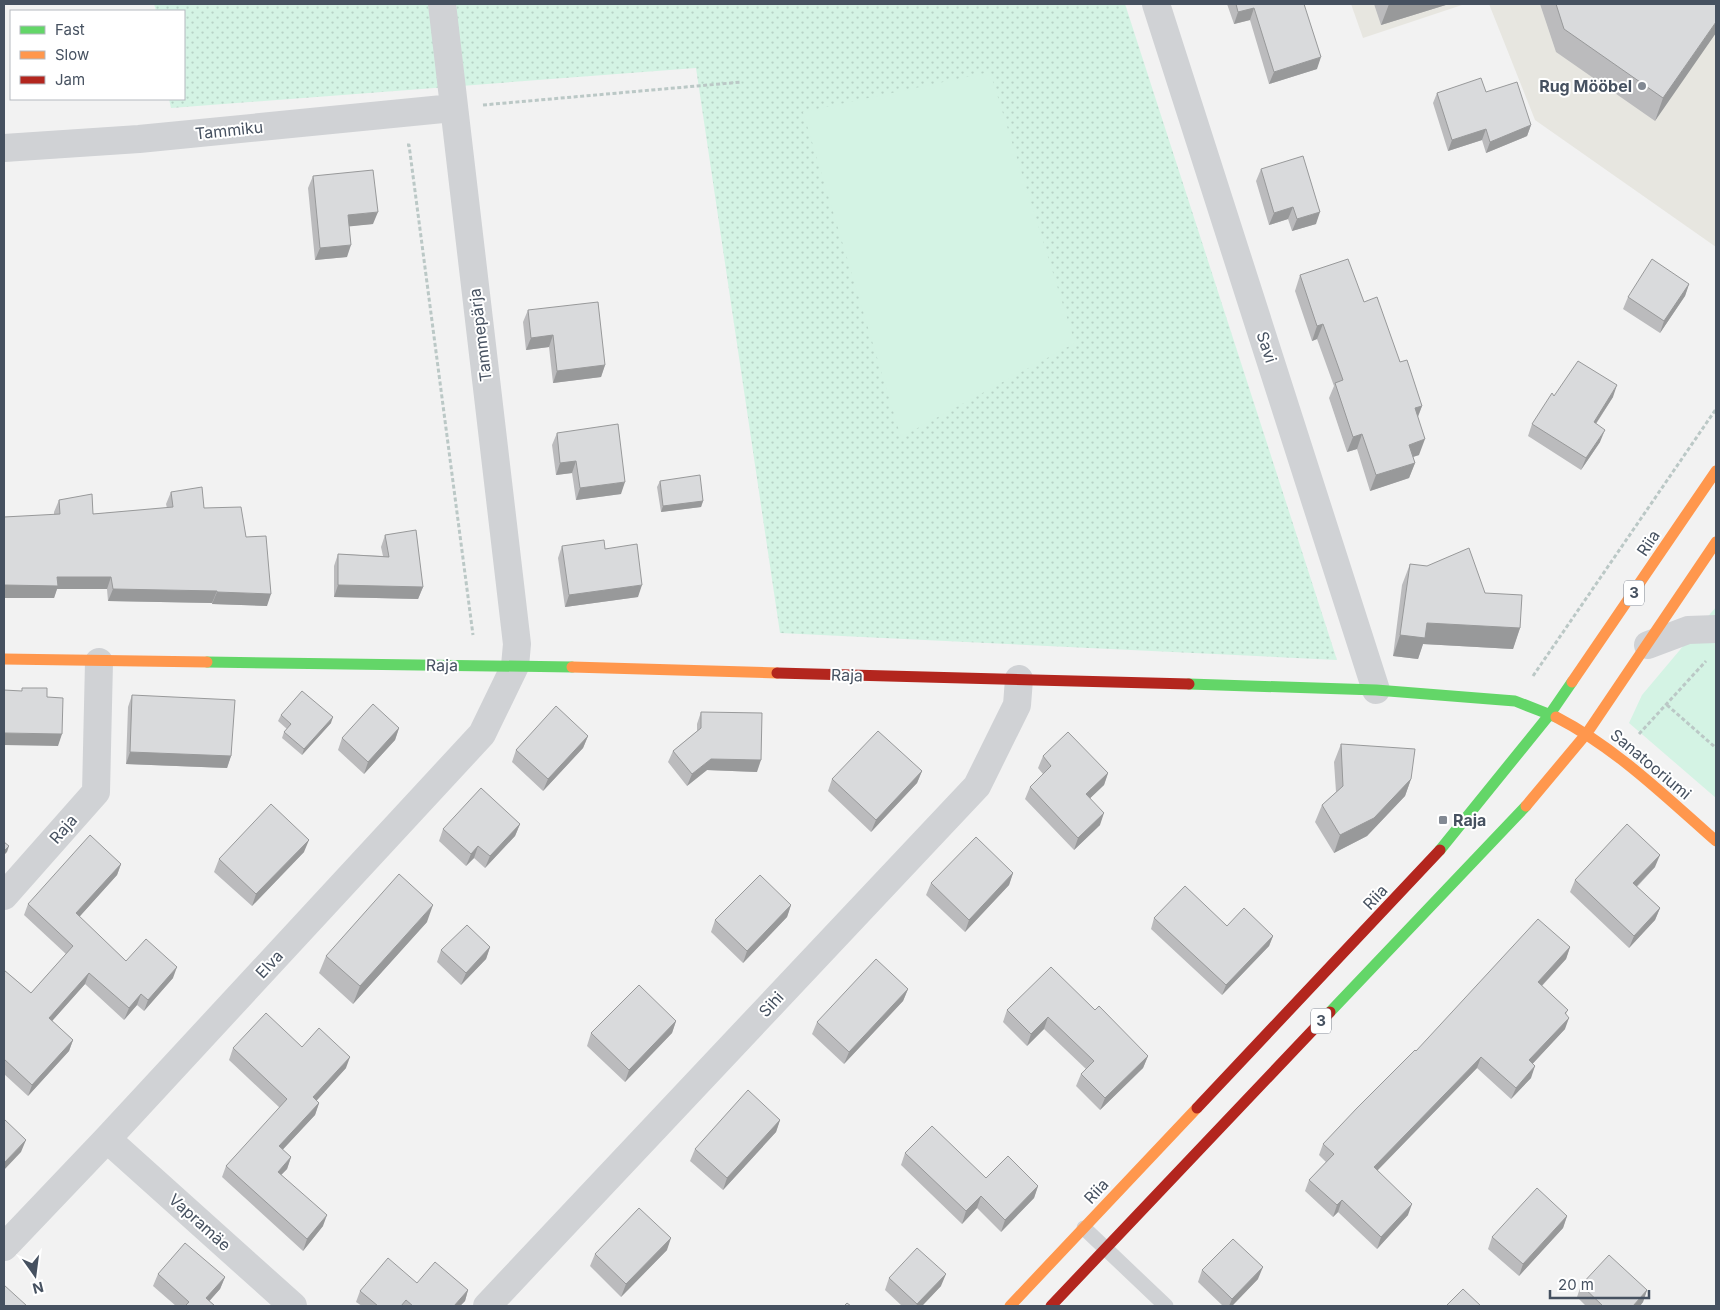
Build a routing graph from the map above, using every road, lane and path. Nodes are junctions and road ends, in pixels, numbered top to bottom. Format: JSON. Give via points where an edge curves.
{"nodes":[{"id":1,"x":442,"y":4,"type":"edge"},
{"id":2,"x":1156,"y":4,"type":"edge"},
{"id":3,"x":742,"y":82,"type":"dead end"},
{"id":4,"x":453,"y":108,"type":"junction"},
{"id":5,"x":399,"y":146,"type":"dead end"},
{"id":6,"x":4,"y":148,"type":"edge"},
{"id":7,"x":1716,"y":409,"type":"edge"},
{"id":8,"x":1716,"y":471,"type":"edge"},
{"id":9,"x":1716,"y":542,"type":"edge"},
{"id":10,"x":1716,"y":629,"type":"edge"},
{"id":11,"x":1648,"y":645,"type":"junction"},
{"id":12,"x":4,"y":659,"type":"edge"},
{"id":13,"x":99,"y":662,"type":"junction"},
{"id":14,"x":476,"y":666,"type":"junction"},
{"id":15,"x":516,"y":666,"type":"junction"},
{"id":16,"x":1019,"y":679,"type":"junction"},
{"id":17,"x":1376,"y":690,"type":"junction"},
{"id":18,"x":1515,"y":701,"type":"junction"},
{"id":19,"x":1666,"y":705,"type":"dead end"},
{"id":20,"x":1550,"y":714,"type":"junction"},
{"id":21,"x":1587,"y":733,"type":"junction"},
{"id":22,"x":1716,"y":748,"type":"edge"},
{"id":23,"x":1716,"y":841,"type":"edge"},
{"id":24,"x":4,"y":896,"type":"edge"},
{"id":25,"x":108,"y":1138,"type":"junction"},
{"id":26,"x":1084,"y":1228,"type":"junction"},
{"id":27,"x":4,"y":1247,"type":"edge"},
{"id":28,"x":1105,"y":1249,"type":"junction"},
{"id":29,"x":293,"y":1306,"type":"edge"},
{"id":30,"x":486,"y":1306,"type":"edge"},
{"id":31,"x":1010,"y":1306,"type":"edge"},
{"id":32,"x":1052,"y":1306,"type":"edge"},
{"id":33,"x":1166,"y":1306,"type":"edge"}],
"edges":[{"from":1,"to":4,"type":"street","name":"Tammepärja"},
{"from":2,"to":17,"type":"street","name":"Savi"},
{"from":3,"to":4,"type":"path"},
{"from":4,"to":6,"type":"street","name":"Tammiku","via":[[149,138]]},
{"from":4,"to":15,"type":"street","name":"Tammepärja","via":[[517,644]]},
{"from":5,"to":14,"type":"path","via":[[409,145],[472,615]]},
{"from":7,"to":18,"type":"path"},
{"from":8,"to":20,"type":"main road","name":"Riia","number":"3"},
{"from":9,"to":11,"type":"main road","number":"3"},
{"from":10,"to":11,"type":"street","via":[[1688,630]]},
{"from":11,"to":21,"type":"main road","number":"3"},
{"from":12,"to":13,"type":"main road","name":"Raja"},
{"from":13,"to":14,"type":"main road","name":"Raja"},
{"from":13,"to":24,"type":"street","name":"Raja","via":[[96,792]]},
{"from":14,"to":15,"type":"main road","name":"Raja"},
{"from":15,"to":16,"type":"main road","name":"Raja"},
{"from":15,"to":25,"type":"street","name":"Elva","via":[[482,734]]},
{"from":16,"to":17,"type":"main road","name":"Raja"},
{"from":16,"to":30,"type":"street","name":"Sihi","via":[[1017,705],[977,786]]},
{"from":17,"to":18,"type":"main road","name":"Raja"},
{"from":18,"to":20,"type":"main road","name":"Raja"},
{"from":19,"to":22,"type":"path"},
{"from":20,"to":21,"type":"main road","name":"Raja"},
{"from":20,"to":26,"type":"main road","name":"Riia","number":"3","via":[[1449,841]]},
{"from":21,"to":23,"type":"main road","name":"Sanatooriumi","via":[[1634,768]]},
{"from":21,"to":28,"type":"main road","number":"3","via":[[1520,815]]},
{"from":25,"to":27,"type":"street","name":"Elva"},
{"from":25,"to":29,"type":"street","name":"Vapramäe"},
{"from":26,"to":28,"type":"lane"},
{"from":26,"to":31,"type":"main road","name":"Riia","number":"3"},
{"from":28,"to":32,"type":"main road","number":"3"},
{"from":28,"to":33,"type":"lane"}]}
